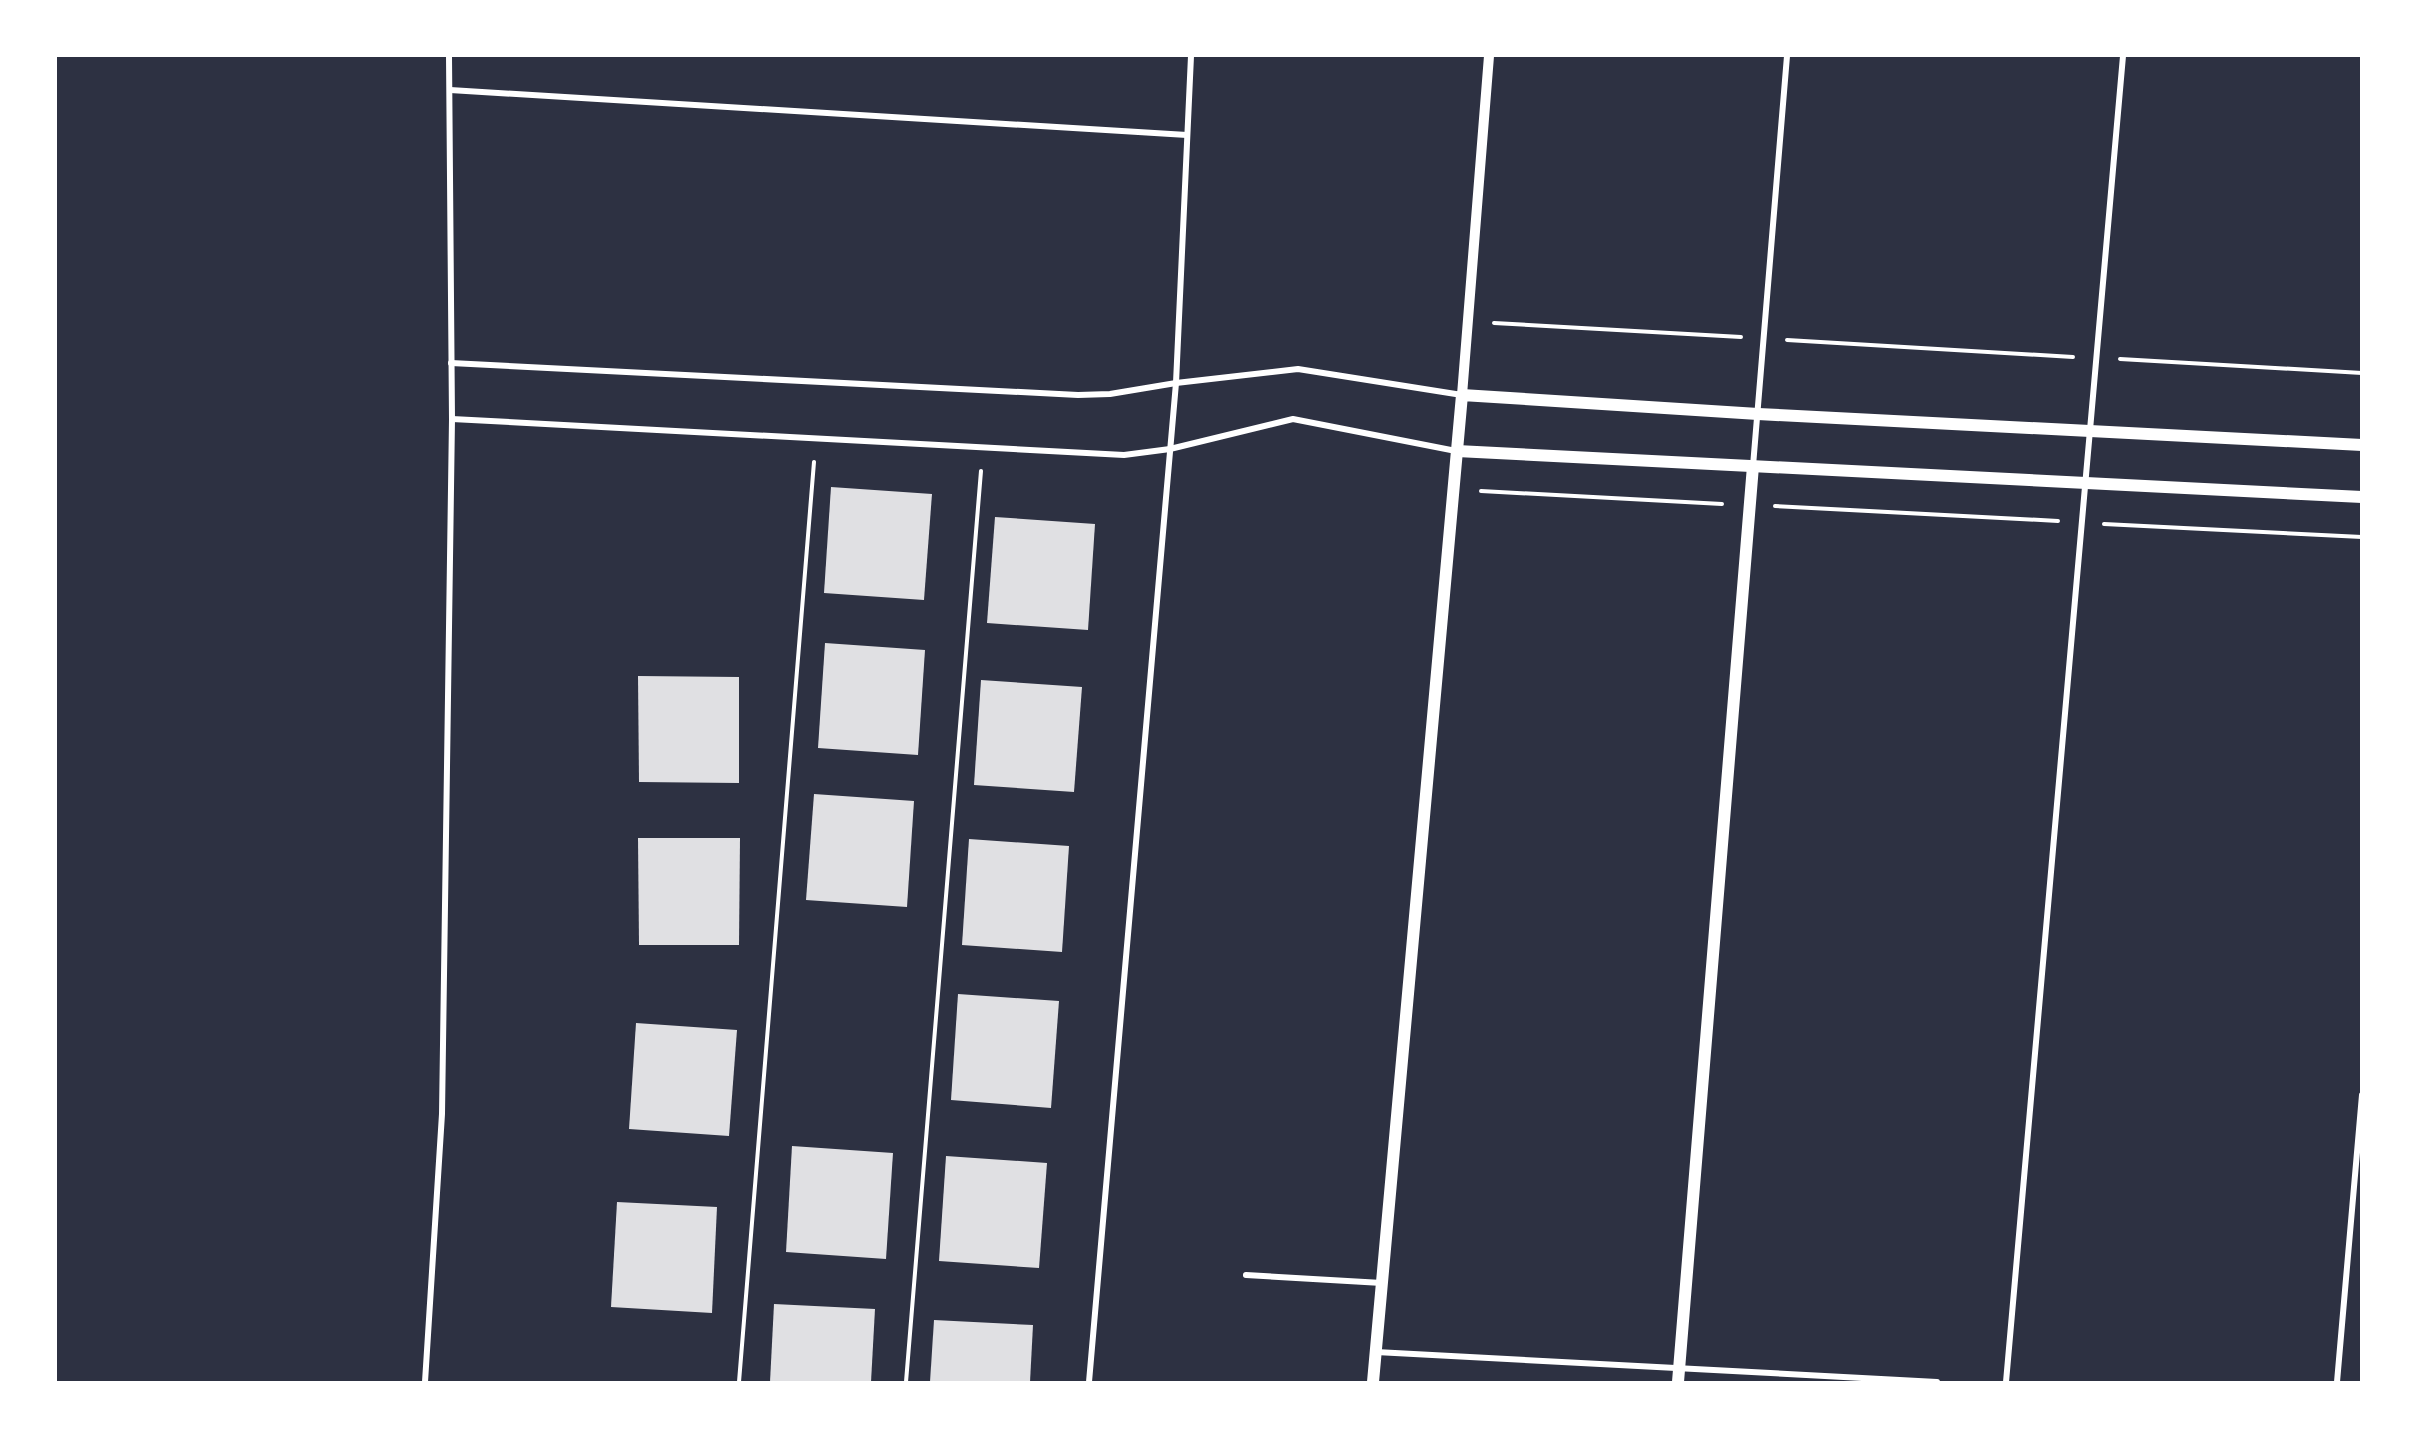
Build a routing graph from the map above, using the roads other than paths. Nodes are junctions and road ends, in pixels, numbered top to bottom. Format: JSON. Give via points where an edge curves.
{"nodes":[{"id":1,"x":449,"y":56,"type":"edge"},
{"id":2,"x":1191,"y":56,"type":"edge"},
{"id":3,"x":1489,"y":56,"type":"edge"},
{"id":4,"x":1787,"y":56,"type":"edge"},
{"id":5,"x":2123,"y":56,"type":"edge"},
{"id":6,"x":450,"y":90,"type":"junction"},
{"id":7,"x":1188,"y":135,"type":"junction"},
{"id":8,"x":451,"y":363,"type":"junction"},
{"id":9,"x":1176,"y":383,"type":"junction"},
{"id":10,"x":1462,"y":395,"type":"junction"},
{"id":11,"x":1758,"y":414,"type":"junction"},
{"id":12,"x":452,"y":419,"type":"junction"},
{"id":13,"x":2089,"y":432,"type":"junction"},
{"id":14,"x":2361,"y":445,"type":"edge"},
{"id":15,"x":1170,"y":449,"type":"junction"},
{"id":16,"x":1457,"y":451,"type":"junction"},
{"id":17,"x":1753,"y":466,"type":"junction"},
{"id":18,"x":2085,"y":484,"type":"junction"},
{"id":19,"x":2361,"y":497,"type":"edge"},
{"id":20,"x":2361,"y":1095,"type":"edge"},
{"id":21,"x":1246,"y":1275,"type":"dead end"},
{"id":22,"x":1382,"y":1283,"type":"junction"},
{"id":23,"x":1376,"y":1352,"type":"junction"},
{"id":24,"x":1679,"y":1369,"type":"junction"},
{"id":25,"x":425,"y":1383,"type":"edge"},
{"id":26,"x":1089,"y":1383,"type":"edge"},
{"id":27,"x":1373,"y":1383,"type":"edge"},
{"id":28,"x":1678,"y":1383,"type":"edge"},
{"id":29,"x":1937,"y":1383,"type":"edge"},
{"id":30,"x":2006,"y":1383,"type":"edge"},
{"id":31,"x":2337,"y":1383,"type":"edge"}],
"edges":[{"from":1,"to":6,"type":"street"},
{"from":2,"to":7,"type":"street"},
{"from":3,"to":10,"type":"street"},
{"from":4,"to":11,"type":"street"},
{"from":5,"to":13,"type":"street"},
{"from":6,"to":7,"type":"street"},
{"from":6,"to":8,"type":"street"},
{"from":7,"to":9,"type":"street"},
{"from":8,"to":9,"type":"street","via":[[1078,395]]},
{"from":8,"to":12,"type":"street"},
{"from":9,"to":10,"type":"street","via":[[1298,369]]},
{"from":9,"to":15,"type":"street"},
{"from":10,"to":11,"type":"main road"},
{"from":10,"to":16,"type":"main road"},
{"from":11,"to":13,"type":"main road"},
{"from":11,"to":17,"type":"street"},
{"from":12,"to":15,"type":"street","via":[[1124,455]]},
{"from":12,"to":25,"type":"street","via":[[442,1114]]},
{"from":13,"to":14,"type":"main road"},
{"from":13,"to":18,"type":"street"},
{"from":15,"to":16,"type":"street","via":[[1293,419]]},
{"from":15,"to":26,"type":"street"},
{"from":16,"to":17,"type":"main road"},
{"from":16,"to":22,"type":"main road"},
{"from":17,"to":18,"type":"main road"},
{"from":17,"to":24,"type":"main road"},
{"from":18,"to":19,"type":"main road"},
{"from":18,"to":30,"type":"street"},
{"from":20,"to":31,"type":"street"},
{"from":21,"to":22,"type":"street"},
{"from":22,"to":23,"type":"main road"},
{"from":23,"to":24,"type":"street"},
{"from":23,"to":27,"type":"main road"},
{"from":24,"to":28,"type":"main road"},
{"from":24,"to":29,"type":"street"}]}
